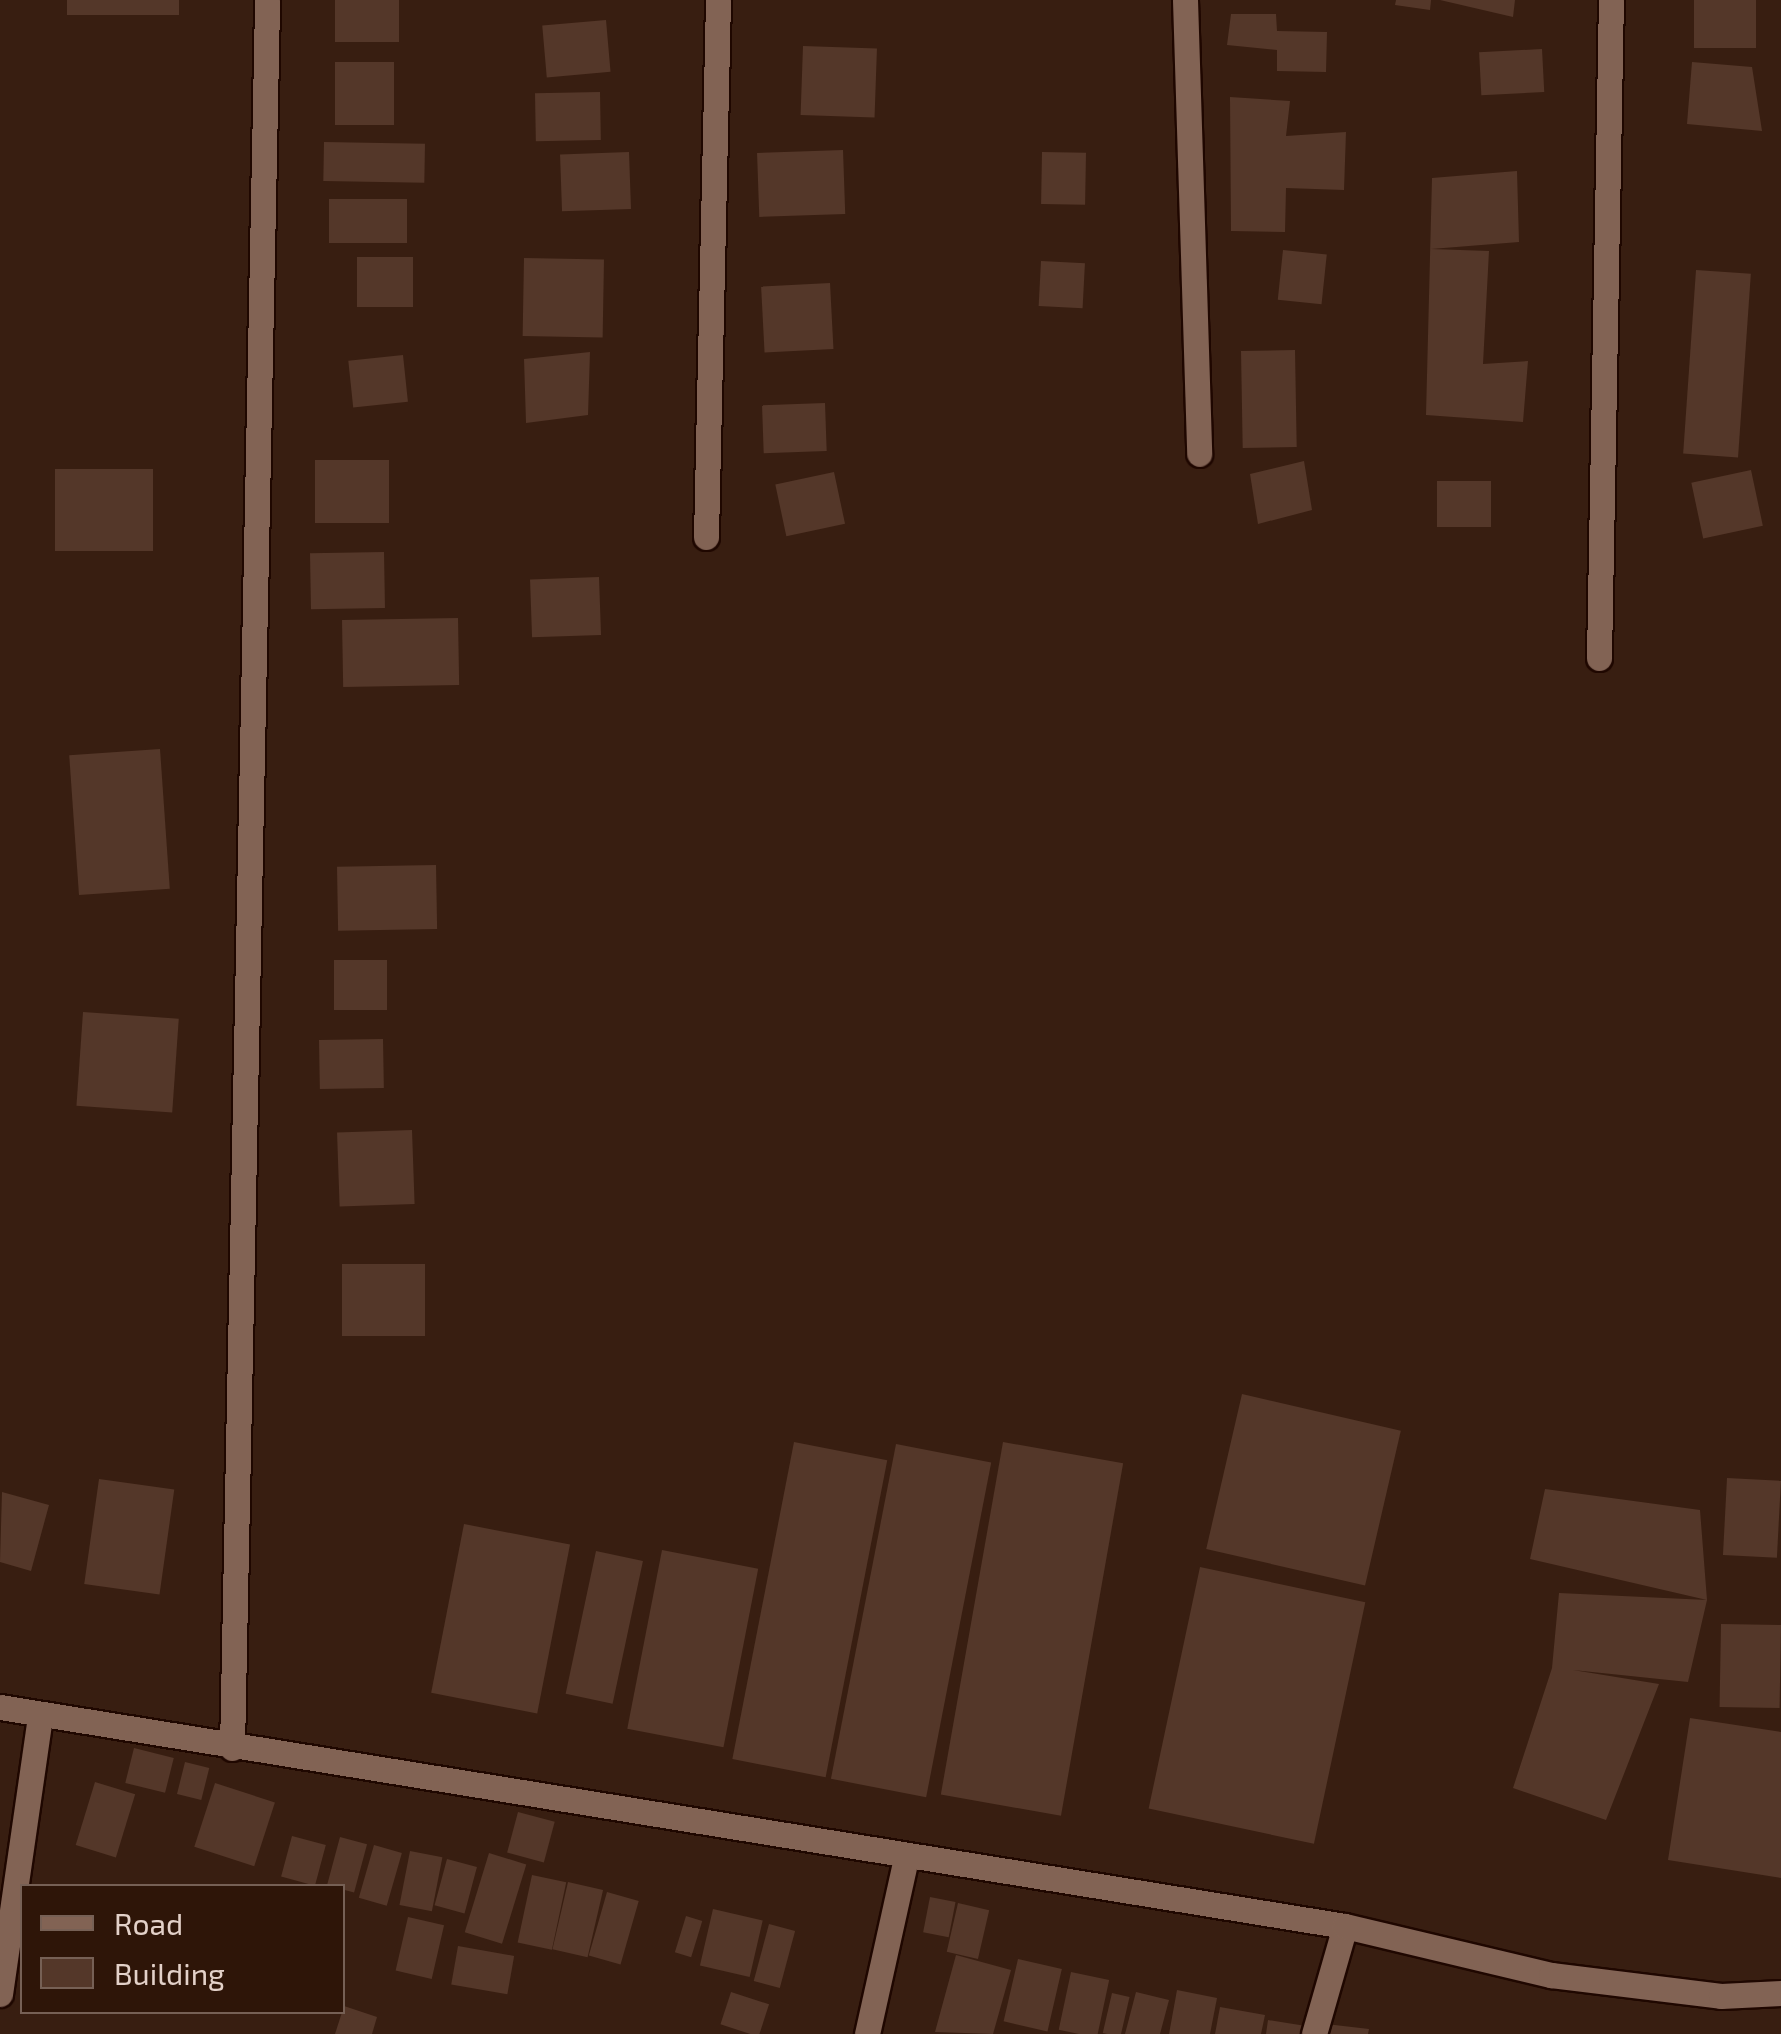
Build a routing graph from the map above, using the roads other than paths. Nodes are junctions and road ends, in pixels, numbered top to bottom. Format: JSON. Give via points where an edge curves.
{"nodes":[{"id":1,"x":267,"y":0,"type":"edge"},
{"id":2,"x":718,"y":0,"type":"edge"},
{"id":3,"x":1185,"y":0,"type":"edge"},
{"id":4,"x":1611,"y":0,"type":"edge"},
{"id":5,"x":1199,"y":454,"type":"dead end"},
{"id":6,"x":706,"y":536,"type":"dead end"},
{"id":7,"x":1599,"y":658,"type":"dead end"},
{"id":8,"x":0,"y":1707,"type":"edge"},
{"id":9,"x":40,"y":1715,"type":"junction"},
{"id":10,"x":232,"y":1748,"type":"junction"},
{"id":11,"x":906,"y":1858,"type":"junction"},
{"id":12,"x":1345,"y":1926,"type":"junction"},
{"id":13,"x":1781,"y":1992,"type":"edge"},
{"id":14,"x":0,"y":1994,"type":"edge"},
{"id":15,"x":867,"y":2034,"type":"edge"},
{"id":16,"x":1314,"y":2034,"type":"edge"}],
"edges":[{"from":1,"to":10,"type":"street"},
{"from":2,"to":6,"type":"street"},
{"from":3,"to":5,"type":"street"},
{"from":4,"to":7,"type":"street"},
{"from":8,"to":9,"type":"street"},
{"from":9,"to":10,"type":"street"},
{"from":9,"to":14,"type":"street"},
{"from":10,"to":11,"type":"street"},
{"from":11,"to":12,"type":"street"},
{"from":11,"to":15,"type":"street"},
{"from":12,"to":13,"type":"street","via":[[1551,1975],[1721,1996]]},
{"from":12,"to":16,"type":"street"}]}
